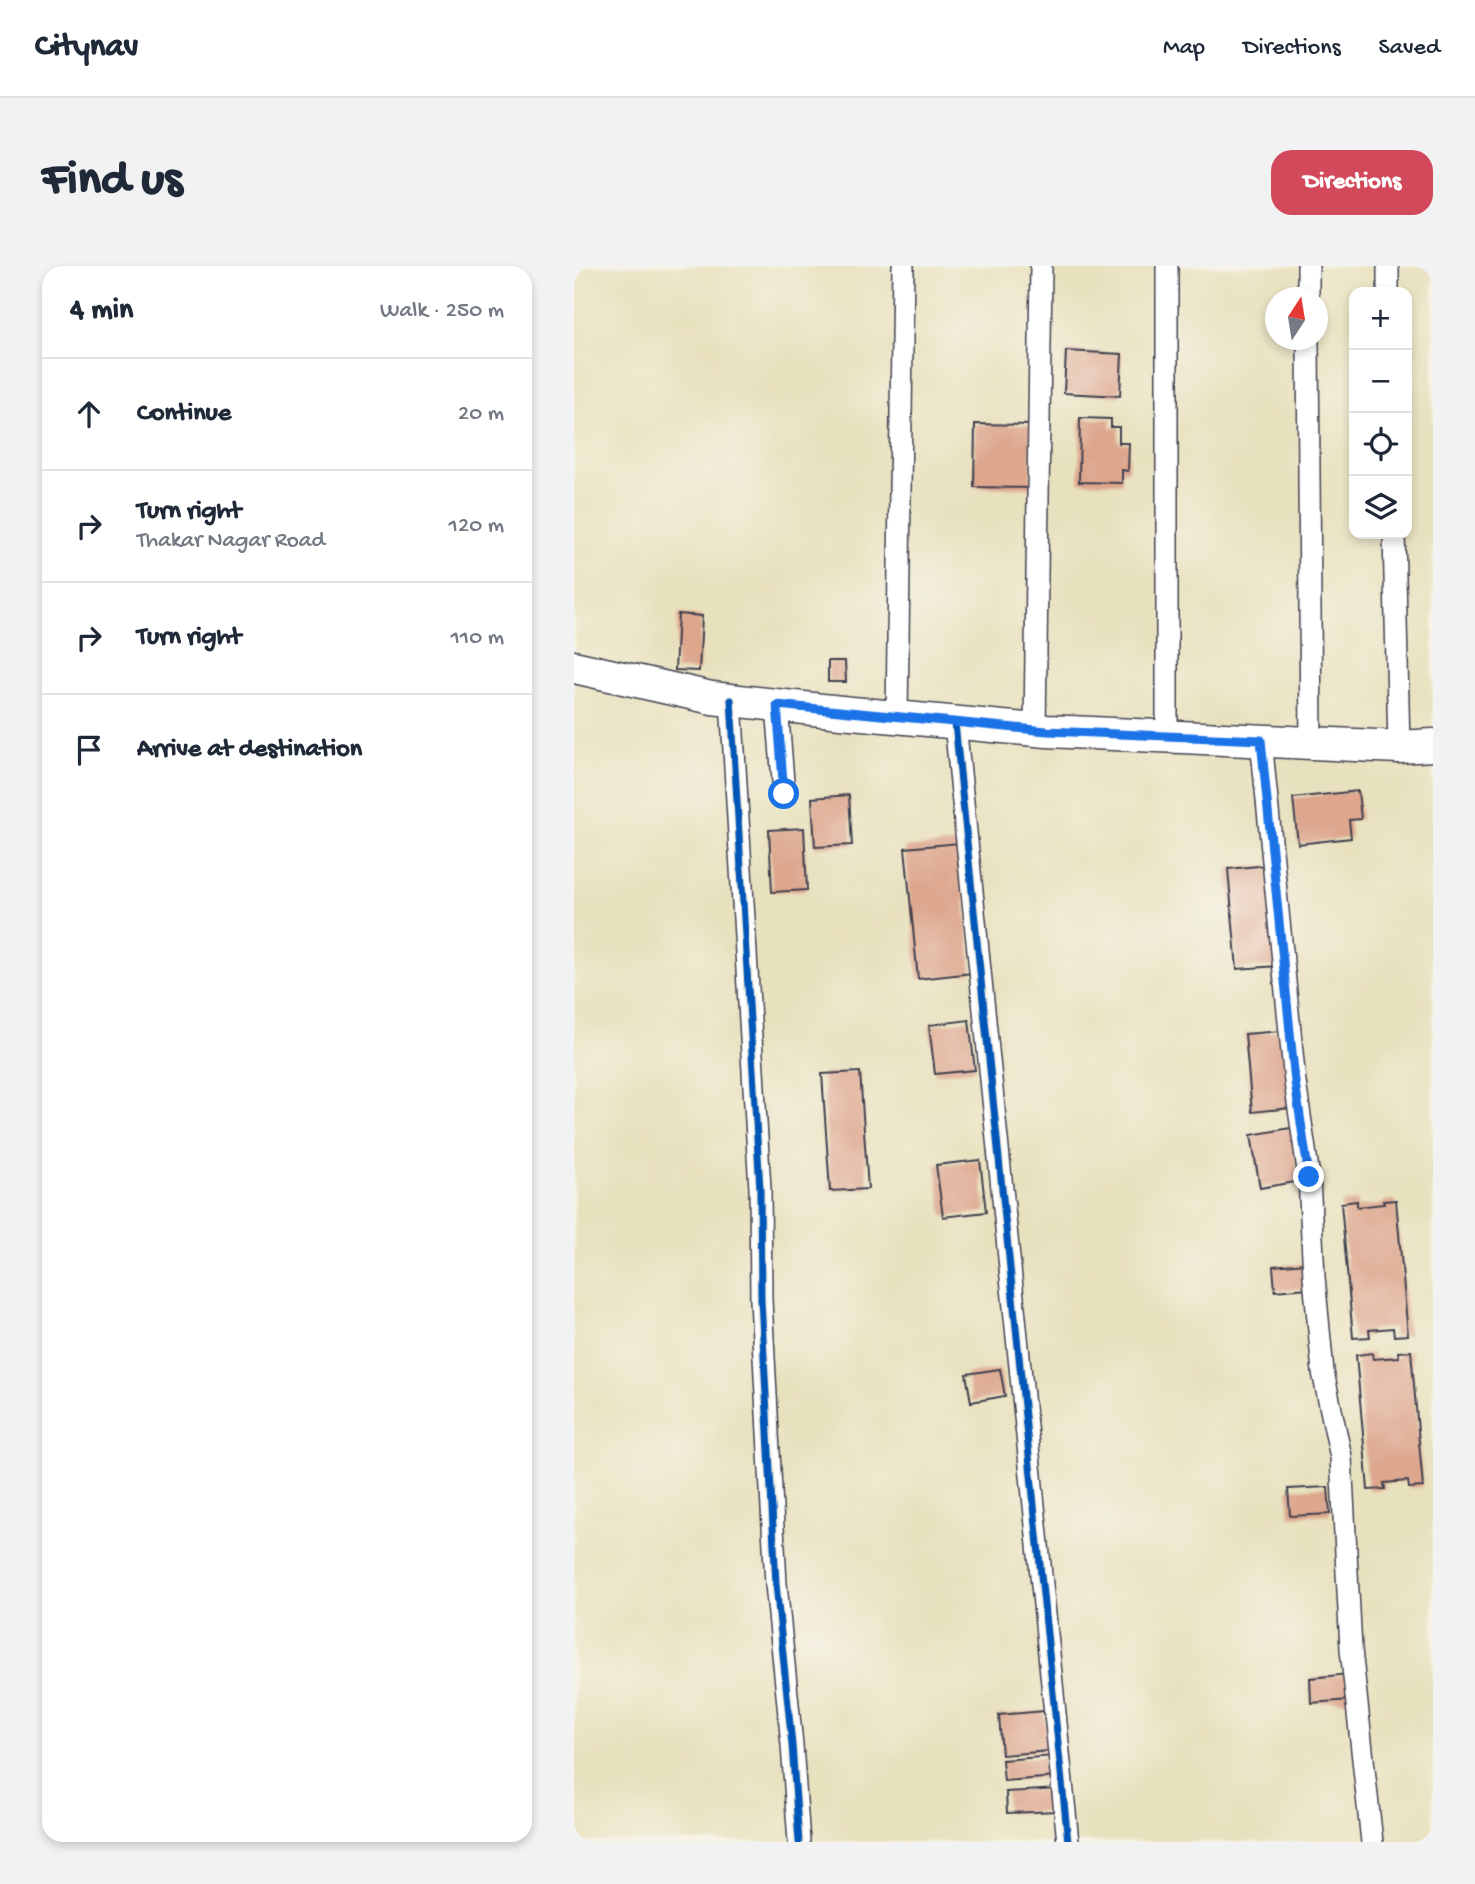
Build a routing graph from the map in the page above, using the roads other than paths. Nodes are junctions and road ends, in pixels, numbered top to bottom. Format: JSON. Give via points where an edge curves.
{"nodes":[{"id":1,"x":903,"y":266,"type":"edge"},
{"id":2,"x":1041,"y":266,"type":"edge"},
{"id":3,"x":1167,"y":266,"type":"edge"},
{"id":4,"x":1308,"y":266,"type":"edge"},
{"id":5,"x":1388,"y":266,"type":"edge"},
{"id":6,"x":1308,"y":287,"type":"edge"},
{"id":7,"x":1388,"y":287,"type":"edge"},
{"id":8,"x":1308,"y":350,"type":"edge"},
{"id":9,"x":1394,"y":539,"type":"edge"},
{"id":10,"x":574,"y":667,"type":"edge"},
{"id":11,"x":732,"y":700,"type":"junction"},
{"id":12,"x":777,"y":705,"type":"junction"},
{"id":13,"x":897,"y":717,"type":"junction"},
{"id":14,"x":955,"y":723,"type":"junction"},
{"id":15,"x":1035,"y":730,"type":"junction"},
{"id":16,"x":1167,"y":737,"type":"junction"},
{"id":17,"x":1261,"y":740,"type":"junction"},
{"id":18,"x":1311,"y":743,"type":"junction"},
{"id":19,"x":1433,"y":745,"type":"edge"},
{"id":20,"x":1399,"y":747,"type":"junction"},
{"id":21,"x":784,"y":794,"type":"dead end"},
{"id":22,"x":799,"y":1842,"type":"edge"},
{"id":23,"x":1068,"y":1842,"type":"edge"},
{"id":24,"x":1372,"y":1842,"type":"edge"}],
"edges":[{"from":1,"to":13,"type":"street"},
{"from":2,"to":15,"type":"street"},
{"from":3,"to":16,"type":"street"},
{"from":4,"to":6,"type":"street"},
{"from":5,"to":7,"type":"street"},
{"from":8,"to":18,"type":"street"},
{"from":9,"to":20,"type":"street"},
{"from":10,"to":11,"type":"street"},
{"from":11,"to":12,"type":"street"},
{"from":11,"to":22,"type":"street","via":[[760,1189],[776,1584]]},
{"from":12,"to":13,"type":"street"},
{"from":12,"to":21,"type":"street"},
{"from":13,"to":14,"type":"street"},
{"from":14,"to":15,"type":"street"},
{"from":14,"to":23,"type":"street"},
{"from":15,"to":16,"type":"street"},
{"from":16,"to":17,"type":"street"},
{"from":17,"to":18,"type":"street"},
{"from":17,"to":24,"type":"street","via":[[1295,1082],[1309,1177],[1323,1371],[1341,1457],[1351,1649]]},
{"from":18,"to":20,"type":"street"},
{"from":19,"to":20,"type":"street"}]}
